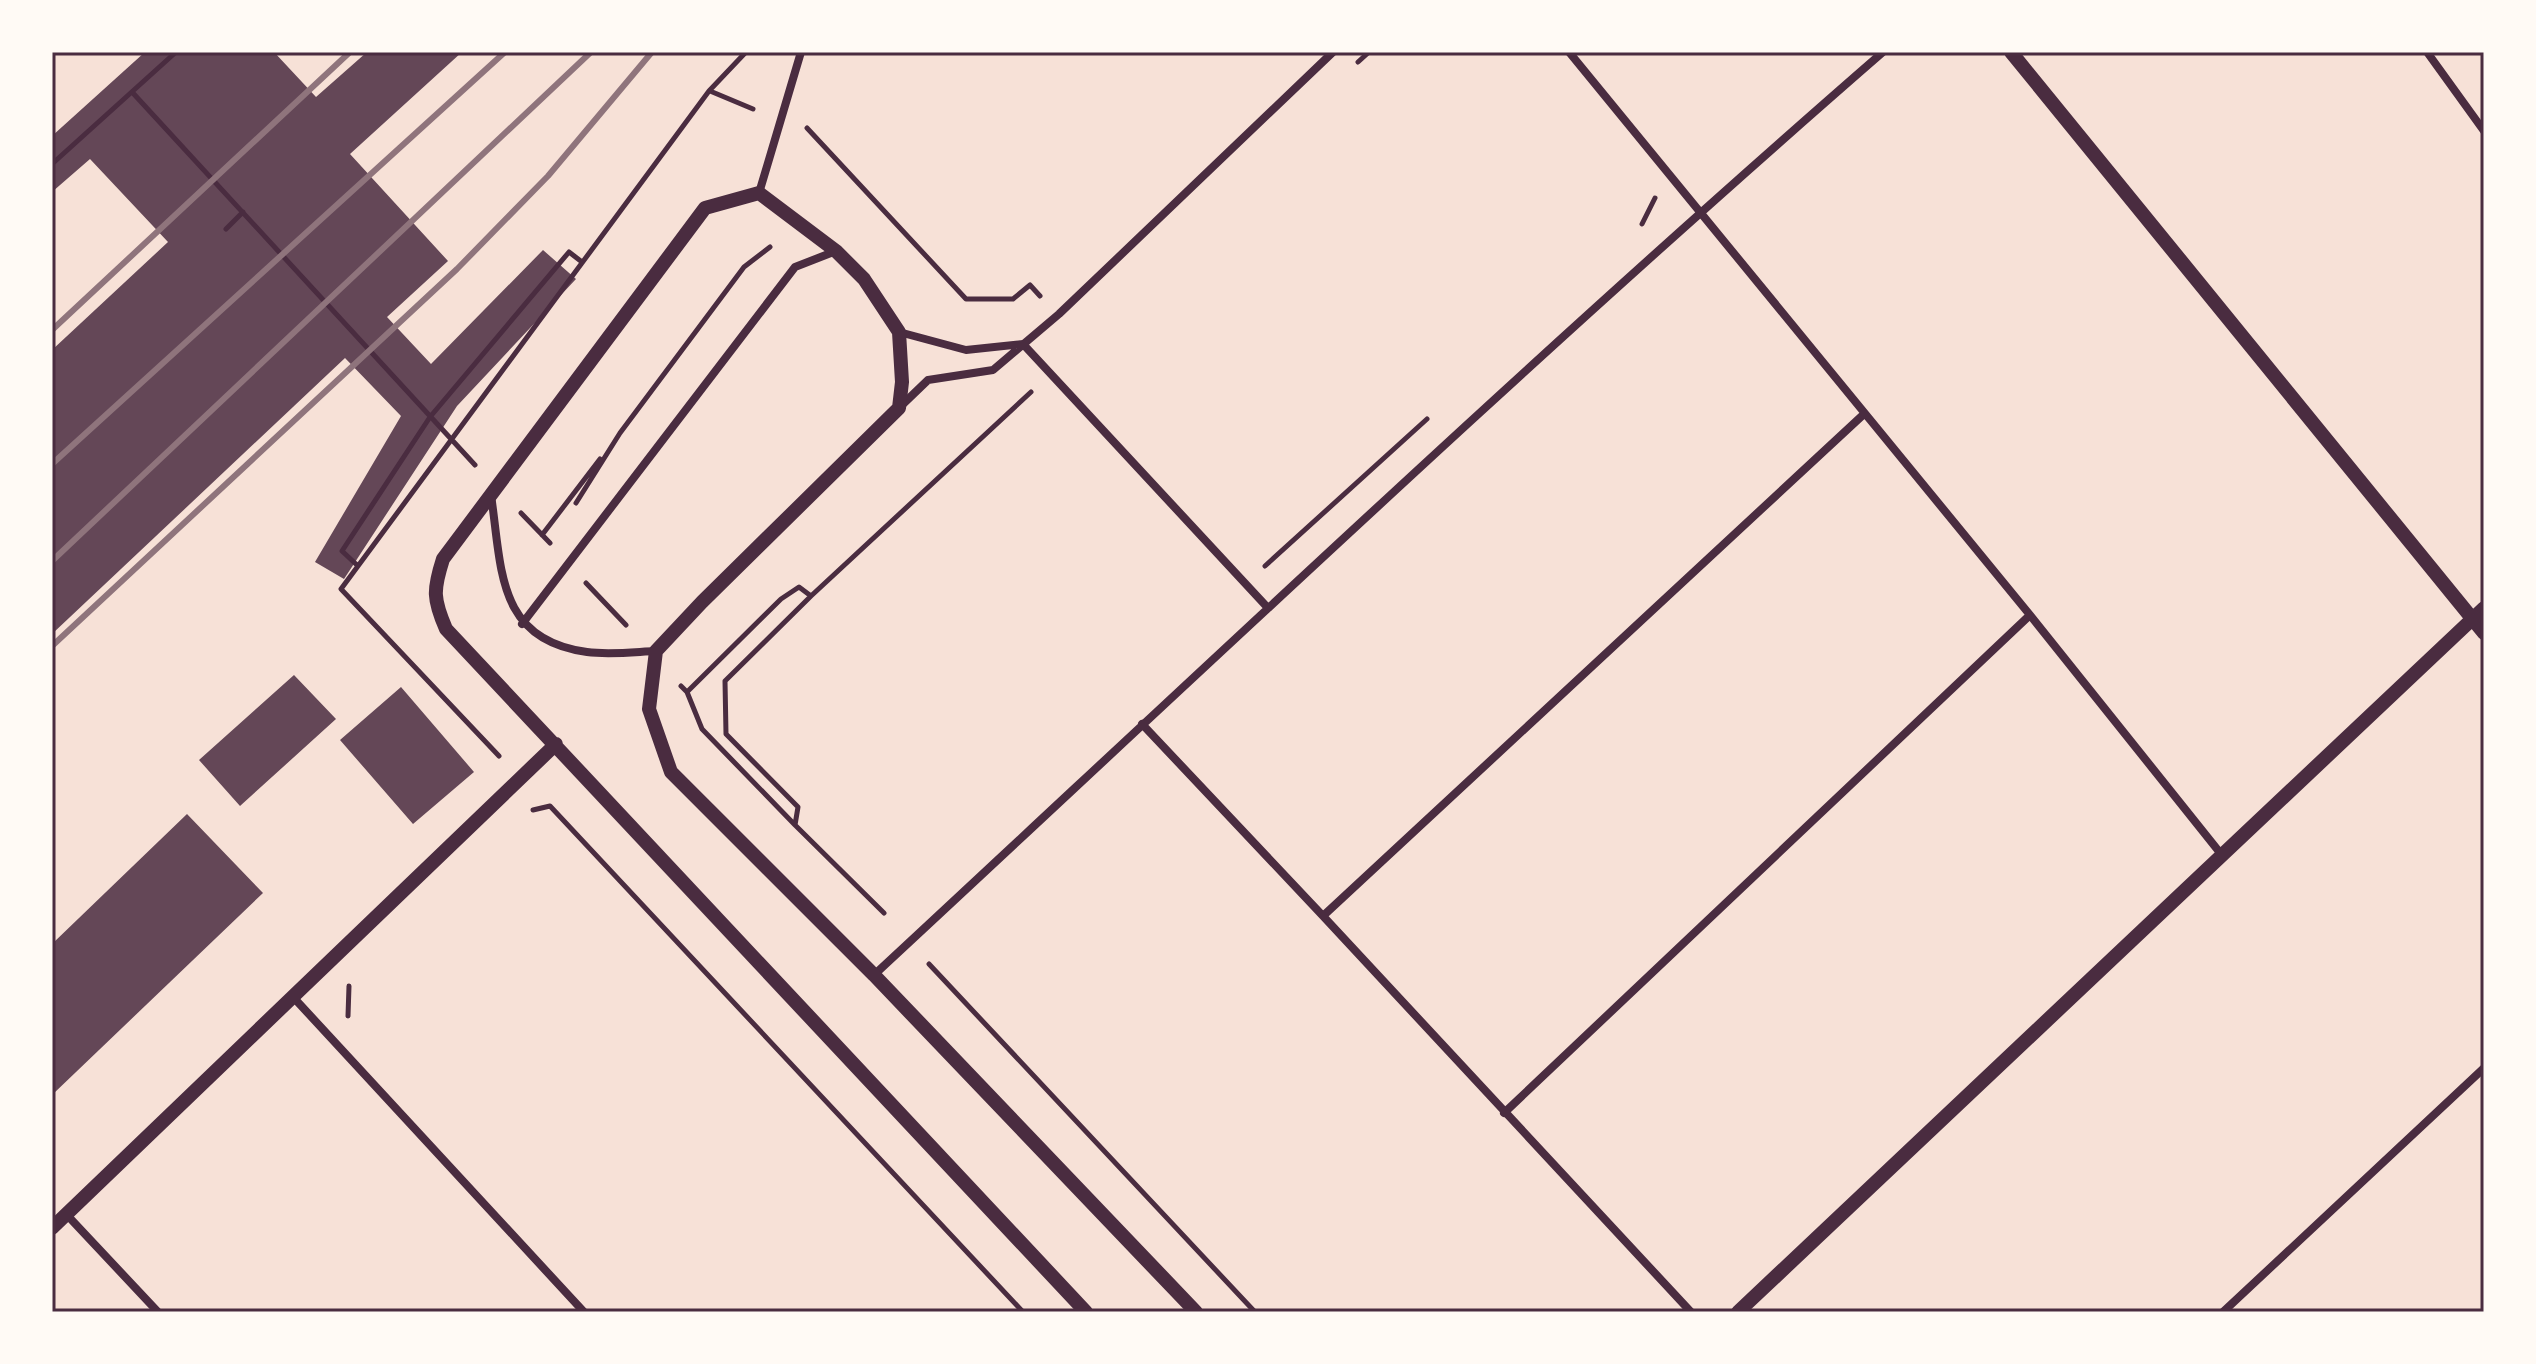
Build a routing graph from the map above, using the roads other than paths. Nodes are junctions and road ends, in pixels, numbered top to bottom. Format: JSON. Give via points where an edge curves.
{"nodes":[{"id":1,"x":801,"y":52,"type":"edge"},
{"id":2,"x":1333,"y":52,"type":"edge"},
{"id":3,"x":1569,"y":52,"type":"edge"},
{"id":4,"x":1883,"y":52,"type":"edge"},
{"id":5,"x":2011,"y":52,"type":"edge"},
{"id":6,"x":2427,"y":52,"type":"edge"},
{"id":7,"x":2484,"y":131,"type":"edge"},
{"id":8,"x":759,"y":193,"type":"junction"},
{"id":9,"x":1699,"y":212,"type":"junction"},
{"id":10,"x":836,"y":251,"type":"junction"},
{"id":11,"x":899,"y":332,"type":"junction"},
{"id":12,"x":1023,"y":344,"type":"junction"},
{"id":13,"x":899,"y":408,"type":"junction"},
{"id":14,"x":1864,"y":414,"type":"junction"},
{"id":15,"x":491,"y":495,"type":"junction"},
{"id":16,"x":1268,"y":608,"type":"junction"},
{"id":17,"x":2484,"y":608,"type":"edge"},
{"id":18,"x":2030,"y":615,"type":"junction"},
{"id":19,"x":2472,"y":618,"type":"junction"},
{"id":20,"x":522,"y":624,"type":"junction"},
{"id":21,"x":2484,"y":633,"type":"edge"},
{"id":22,"x":656,"y":651,"type":"junction"},
{"id":23,"x":1142,"y":724,"type":"junction"},
{"id":24,"x":556,"y":744,"type":"junction"},
{"id":25,"x":2221,"y":854,"type":"junction"},
{"id":26,"x":1323,"y":916,"type":"junction"},
{"id":27,"x":874,"y":975,"type":"junction"},
{"id":28,"x":294,"y":998,"type":"junction"},
{"id":29,"x":2484,"y":1068,"type":"edge"},
{"id":30,"x":1504,"y":1113,"type":"junction"},
{"id":31,"x":67,"y":1215,"type":"junction"},
{"id":32,"x":52,"y":1228,"type":"edge"},
{"id":33,"x":158,"y":1312,"type":"edge"},
{"id":34,"x":584,"y":1312,"type":"edge"},
{"id":35,"x":1086,"y":1312,"type":"edge"},
{"id":36,"x":1196,"y":1312,"type":"edge"},
{"id":37,"x":1691,"y":1312,"type":"edge"},
{"id":38,"x":1738,"y":1312,"type":"edge"},
{"id":39,"x":2223,"y":1312,"type":"edge"}],
"edges":[{"from":1,"to":8,"type":"street"},
{"from":2,"to":12,"type":"street"},
{"from":3,"to":9,"type":"street"},
{"from":4,"to":9,"type":"street"},
{"from":5,"to":19,"type":"street"},
{"from":6,"to":7,"type":"street"},
{"from":8,"to":10,"type":"street"},
{"from":8,"to":15,"type":"street","via":[[705,208]]},
{"from":9,"to":14,"type":"street"},
{"from":9,"to":16,"type":"street"},
{"from":10,"to":11,"type":"street","via":[[864,279]]},
{"from":10,"to":20,"type":"street","via":[[795,267]]},
{"from":11,"to":12,"type":"street","via":[[966,350]]},
{"from":11,"to":13,"type":"street"},
{"from":12,"to":13,"type":"street","via":[[993,370],[928,380]]},
{"from":12,"to":16,"type":"street"},
{"from":13,"to":22,"type":"street"},
{"from":14,"to":18,"type":"street"},
{"from":14,"to":26,"type":"street"},
{"from":15,"to":20,"type":"street","via":[[504,586]]},
{"from":15,"to":24,"type":"street","via":[[443,559],[434,587],[435,606],[446,629]]},
{"from":16,"to":23,"type":"street"},
{"from":17,"to":19,"type":"street"},
{"from":18,"to":25,"type":"street"},
{"from":18,"to":30,"type":"street"},
{"from":19,"to":21,"type":"street"},
{"from":19,"to":25,"type":"street"},
{"from":20,"to":22,"type":"street","via":[[551,644],[589,653]]},
{"from":22,"to":27,"type":"street","via":[[649,709],[671,772]]},
{"from":23,"to":26,"type":"street"},
{"from":23,"to":27,"type":"street"},
{"from":24,"to":28,"type":"street"},
{"from":24,"to":35,"type":"street"},
{"from":25,"to":38,"type":"street"},
{"from":26,"to":30,"type":"street"},
{"from":27,"to":36,"type":"street"},
{"from":28,"to":31,"type":"street"},
{"from":28,"to":34,"type":"street"},
{"from":29,"to":39,"type":"street"},
{"from":30,"to":37,"type":"street"},
{"from":31,"to":32,"type":"street"},
{"from":31,"to":33,"type":"street"}]}
